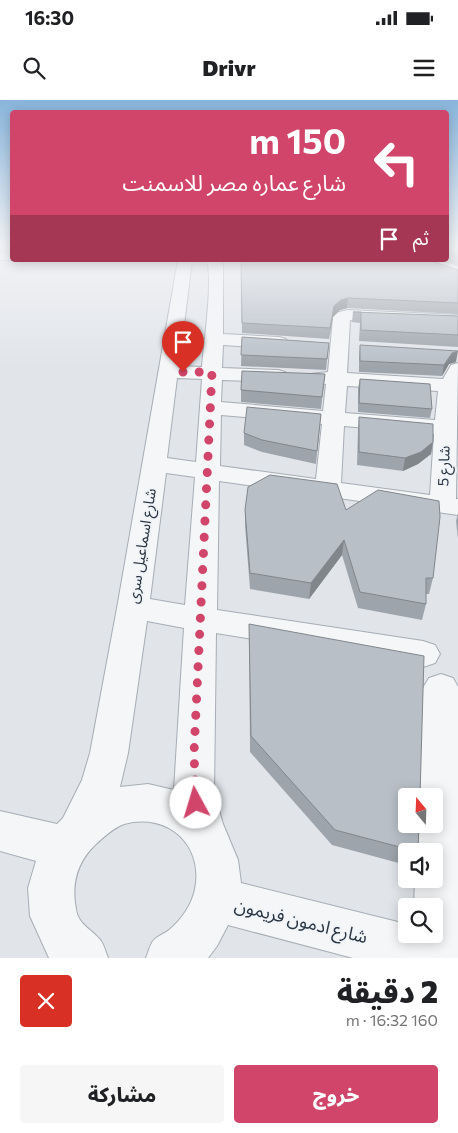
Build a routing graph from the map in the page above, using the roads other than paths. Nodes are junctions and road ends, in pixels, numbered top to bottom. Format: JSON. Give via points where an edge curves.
{"nodes":[{"id":1,"x":181,"y":287,"type":"edge"},
{"id":2,"x":215,"y":287,"type":"edge"},
{"id":3,"x":178,"y":308,"type":"junction"},
{"id":4,"x":215,"y":308,"type":"junction"},
{"id":5,"x":458,"y":320,"type":"edge"},
{"id":6,"x":214,"y":339,"type":"junction"},
{"id":7,"x":301,"y":344,"type":"edge"},
{"id":8,"x":455,"y":367,"type":"edge"},
{"id":9,"x":168,"y":372,"type":"junction"},
{"id":10,"x":212,"y":372,"type":"junction"},
{"id":11,"x":337,"y":379,"type":"junction"},
{"id":12,"x":210,"y":408,"type":"junction"},
{"id":13,"x":449,"y":416,"type":"edge"},
{"id":14,"x":334,"y":419,"type":"junction"},
{"id":15,"x":155,"y":464,"type":"junction"},
{"id":16,"x":207,"y":471,"type":"junction"},
{"id":17,"x":328,"y":489,"type":"junction"},
{"id":18,"x":450,"y":506,"type":"edge"},
{"id":19,"x":133,"y":608,"type":"junction"},
{"id":20,"x":200,"y":619,"type":"junction"},
{"id":21,"x":203,"y":830,"type":"junction"},
{"id":22,"x":0,"y":831,"type":"edge"},
{"id":23,"x":72,"y":837,"type":"junction"},
{"id":24,"x":207,"y":927,"type":"edge"},
{"id":25,"x":78,"y":955,"type":"edge"},
{"id":26,"x":440,"y":957,"type":"edge"},
{"id":27,"x":170,"y":958,"type":"edge"}],
"edges":[{"from":1,"to":3,"type":"street","name":"شارع اسماعيل سرى"},
{"from":2,"to":4,"type":"street"},
{"from":3,"to":4,"type":"street"},
{"from":3,"to":9,"type":"street","name":"شارع اسماعيل سرى"},
{"from":4,"to":6,"type":"street"},
{"from":5,"to":11,"type":"street","via":[[342,317]]},
{"from":6,"to":7,"type":"street"},
{"from":6,"to":10,"type":"street"},
{"from":8,"to":11,"type":"street"},
{"from":8,"to":13,"type":"street","name":"شارع 5"},
{"from":9,"to":10,"type":"street"},
{"from":9,"to":15,"type":"street","name":"شارع اسماعيل سرى"},
{"from":10,"to":11,"type":"street"},
{"from":10,"to":12,"type":"street"},
{"from":11,"to":14,"type":"street"},
{"from":12,"to":14,"type":"street"},
{"from":12,"to":16,"type":"street"},
{"from":13,"to":14,"type":"street"},
{"from":13,"to":18,"type":"street","name":"شارع 5"},
{"from":14,"to":17,"type":"street"},
{"from":15,"to":16,"type":"street"},
{"from":15,"to":19,"type":"street","name":"شارع اسماعيل سرى"},
{"from":16,"to":17,"type":"street"},
{"from":16,"to":20,"type":"street"},
{"from":17,"to":18,"type":"street"},
{"from":19,"to":20,"type":"street"},
{"from":19,"to":23,"type":"street","name":"شارع اسماعيل سرى","via":[[105,770],[98,791]]},
{"from":20,"to":21,"type":"street","via":[[193,773]]},
{"from":20,"to":26,"type":"street","via":[[432,671]]},
{"from":21,"to":23,"type":"street","via":[[187,814],[167,805],[145,801],[122,804],[100,813]]},
{"from":21,"to":24,"type":"street","via":[[214,850],[218,873]]},
{"from":22,"to":23,"type":"street"},
{"from":23,"to":25,"type":"street","name":"شارع اسماعيل سرى","via":[[54,870],[51,895],[55,921]]},
{"from":24,"to":26,"type":"street","name":"شارع ادمون فريمون"},
{"from":24,"to":27,"type":"street"}]}
